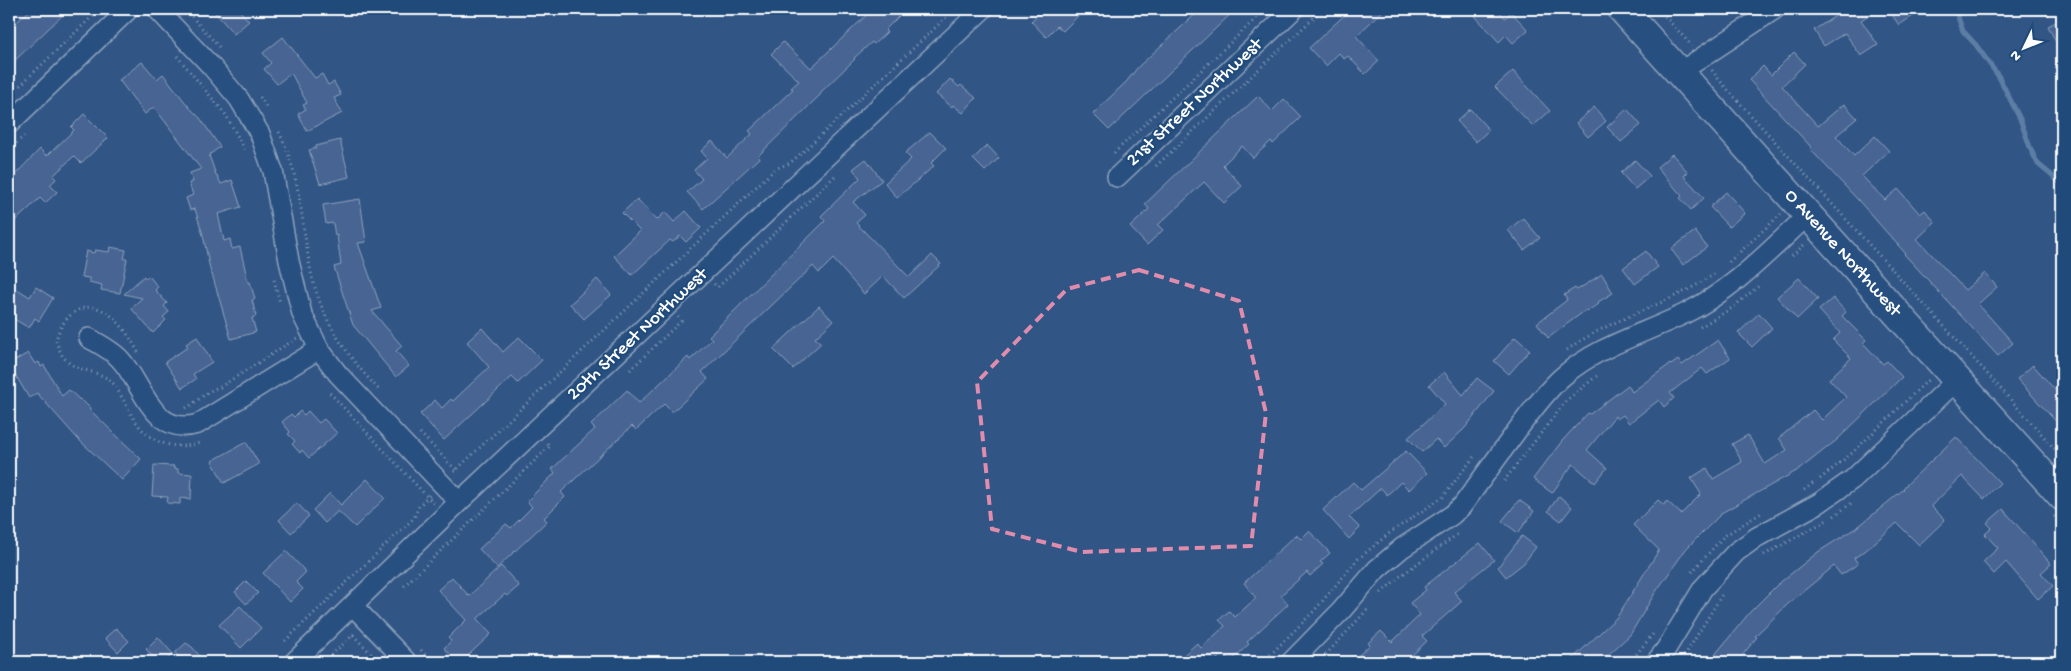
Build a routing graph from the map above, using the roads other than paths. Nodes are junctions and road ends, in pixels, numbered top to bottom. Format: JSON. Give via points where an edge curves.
{"nodes":[{"id":1,"x":129,"y":9,"type":"edge"},
{"id":2,"x":157,"y":9,"type":"edge"},
{"id":3,"x":983,"y":9,"type":"edge"},
{"id":4,"x":1294,"y":9,"type":"edge"},
{"id":5,"x":1622,"y":9,"type":"edge"},
{"id":6,"x":1775,"y":9,"type":"edge"},
{"id":7,"x":1680,"y":72,"type":"junction"},
{"id":8,"x":9,"y":124,"type":"edge"},
{"id":9,"x":1117,"y":176,"type":"dead end"},
{"id":10,"x":1809,"y":228,"type":"junction"},
{"id":11,"x":90,"y":338,"type":"dead end"},
{"id":12,"x":319,"y":349,"type":"junction"},
{"id":13,"x":1957,"y":380,"type":"junction"},
{"id":14,"x":2062,"y":496,"type":"edge"},
{"id":15,"x":460,"y":502,"type":"junction"},
{"id":16,"x":353,"y":606,"type":"junction"},
{"id":17,"x":294,"y":662,"type":"edge"},
{"id":18,"x":407,"y":662,"type":"edge"},
{"id":19,"x":1291,"y":662,"type":"edge"},
{"id":20,"x":1656,"y":662,"type":"edge"}],
"edges":[{"from":1,"to":8,"type":"street"},
{"from":2,"to":12,"type":"street","via":[[239,99],[260,134],[274,172],[289,261],[302,314]]},
{"from":3,"to":15,"type":"street","name":"20th Street Northwest"},
{"from":4,"to":9,"type":"street","name":"21st Street Northwest"},
{"from":5,"to":7,"type":"street","name":"O Avenue Northwest"},
{"from":6,"to":7,"type":"street"},
{"from":7,"to":10,"type":"street","name":"O Avenue Northwest"},
{"from":10,"to":13,"type":"street","name":"O Avenue Northwest"},
{"from":10,"to":19,"type":"street","via":[[1714,297],[1686,313],[1606,347],[1562,378],[1542,398],[1462,506],[1377,569]]},
{"from":11,"to":12,"type":"street","via":[[119,358],[155,412],[165,421],[187,428]]},
{"from":12,"to":15,"type":"street","via":[[338,374]]},
{"from":13,"to":14,"type":"street","name":"O Avenue Northwest"},
{"from":13,"to":20,"type":"street","via":[[1853,479],[1736,552],[1703,588]]},
{"from":15,"to":16,"type":"street","name":"20th Street Northwest"},
{"from":16,"to":17,"type":"street","name":"20th Street Northwest"},
{"from":16,"to":18,"type":"street"}]}
